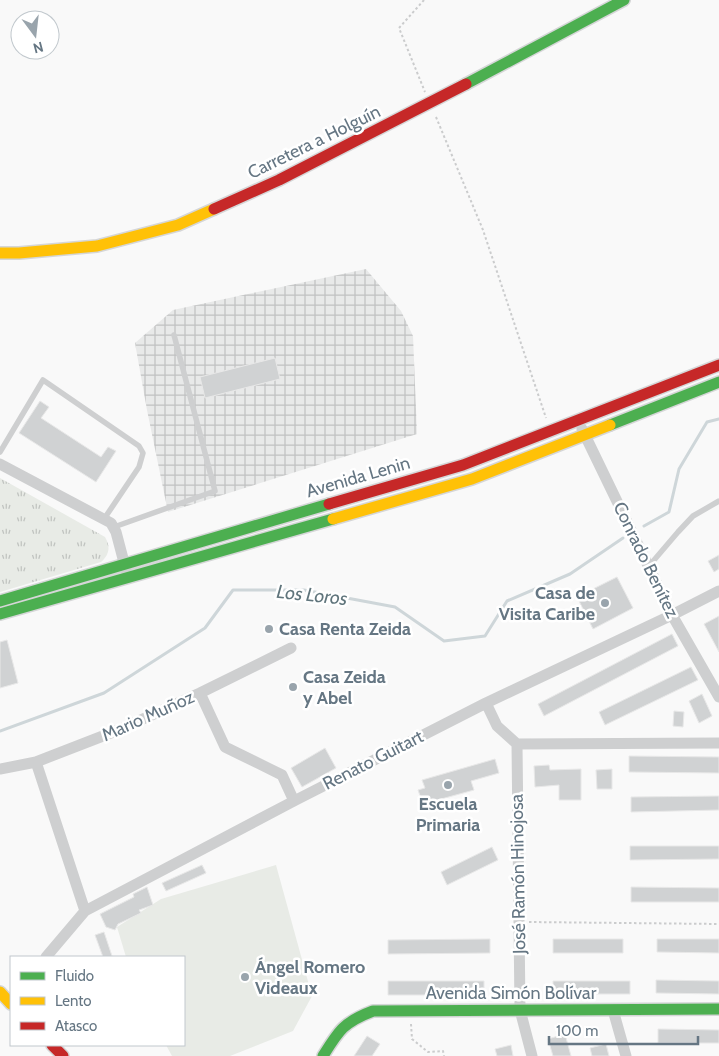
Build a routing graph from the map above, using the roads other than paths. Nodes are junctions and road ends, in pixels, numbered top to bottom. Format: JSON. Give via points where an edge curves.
{"nodes":[{"id":1,"x":624,"y":0,"type":"edge"},
{"id":2,"x":0,"y":253,"type":"edge"},
{"id":3,"x":174,"y":335,"type":"dead end"},
{"id":4,"x":719,"y":366,"type":"edge"},
{"id":5,"x":719,"y":382,"type":"edge"},
{"id":6,"x":578,"y":421,"type":"junction"},
{"id":7,"x":585,"y":436,"type":"junction"},
{"id":8,"x":0,"y":452,"type":"edge"},
{"id":9,"x":0,"y":464,"type":"edge"},
{"id":10,"x":719,"y":501,"type":"edge"},
{"id":11,"x":104,"y":519,"type":"junction"},
{"id":12,"x":114,"y":528,"type":"junction"},
{"id":13,"x":124,"y":565,"type":"junction"},
{"id":14,"x":649,"y":566,"type":"junction"},
{"id":15,"x":129,"y":578,"type":"junction"},
{"id":16,"x":719,"y":591,"type":"edge"},
{"id":17,"x":0,"y":600,"type":"edge"},
{"id":18,"x":0,"y":614,"type":"edge"},
{"id":19,"x":672,"y":615,"type":"junction"},
{"id":20,"x":291,"y":648,"type":"dead end"},
{"id":21,"x":200,"y":693,"type":"junction"},
{"id":22,"x":719,"y":697,"type":"edge"},
{"id":23,"x":486,"y":702,"type":"junction"},
{"id":24,"x":719,"y":743,"type":"edge"},
{"id":25,"x":517,"y":744,"type":"junction"},
{"id":26,"x":36,"y":762,"type":"junction"},
{"id":27,"x":0,"y":770,"type":"edge"},
{"id":28,"x":294,"y":801,"type":"junction"},
{"id":29,"x":85,"y":911,"type":"junction"},
{"id":30,"x":47,"y":956,"type":"edge"},
{"id":31,"x":0,"y":992,"type":"edge"},
{"id":32,"x":10,"y":1001,"type":"edge"},
{"id":33,"x":719,"y":1009,"type":"edge"},
{"id":34,"x":520,"y":1010,"type":"junction"},
{"id":35,"x":613,"y":1010,"type":"junction"},
{"id":36,"x":53,"y":1046,"type":"edge"},
{"id":37,"x":63,"y":1056,"type":"edge"},
{"id":38,"x":323,"y":1056,"type":"edge"},
{"id":39,"x":532,"y":1056,"type":"edge"},
{"id":40,"x":626,"y":1056,"type":"edge"}],
"edges":[{"from":1,"to":2,"type":"main road","name":"Carretera a Holguín","via":[[430,104],[279,180],[178,225],[97,246]]},
{"from":3,"to":12,"type":"lane","via":[[215,491]]},
{"from":4,"to":6,"type":"main road","name":"Avenida Lenin"},
{"from":5,"to":7,"type":"main road","name":"Avenida Lenin"},
{"from":6,"to":7,"type":"street","name":"Conrado Benítez"},
{"from":6,"to":13,"type":"main road","name":"Avenida Lenin","via":[[463,465]]},
{"from":7,"to":14,"type":"street","name":"Conrado Benítez"},
{"from":7,"to":15,"type":"main road","name":"Avenida Lenin","via":[[472,479]]},
{"from":8,"to":11,"type":"lane","via":[[43,380],[139,446],[143,453],[139,466]]},
{"from":9,"to":11,"type":"street"},
{"from":10,"to":14,"type":"lane","via":[[693,516]]},
{"from":11,"to":12,"type":"street"},
{"from":12,"to":13,"type":"street"},
{"from":13,"to":15,"type":"street"},
{"from":13,"to":17,"type":"main road","name":"Avenida Lenin"},
{"from":14,"to":19,"type":"street","name":"Conrado Benítez"},
{"from":15,"to":18,"type":"main road","name":"Avenida Lenin"},
{"from":16,"to":19,"type":"street","name":"Renato Guitart"},
{"from":19,"to":22,"type":"street","name":"Conrado Benítez"},
{"from":19,"to":23,"type":"street","name":"Renato Guitart"},
{"from":20,"to":21,"type":"street","name":"Mario Muñoz"},
{"from":21,"to":26,"type":"street","name":"Mario Muñoz","via":[[121,729]]},
{"from":21,"to":28,"type":"street","via":[[225,747],[282,775]]},
{"from":23,"to":25,"type":"street","via":[[496,726]]},
{"from":23,"to":28,"type":"street","name":"Renato Guitart"},
{"from":24,"to":25,"type":"street"},
{"from":25,"to":34,"type":"street","name":"José Ramón Hinojosa"},
{"from":26,"to":27,"type":"street","name":"Mario Muñoz"},
{"from":26,"to":29,"type":"street"},
{"from":28,"to":29,"type":"street","name":"Renato Guitart"},
{"from":29,"to":30,"type":"street","name":"Renato Guitart"},
{"from":31,"to":32,"type":"main road"},
{"from":33,"to":35,"type":"main road","name":"Avenida Simón Bolívar"},
{"from":34,"to":35,"type":"main road","name":"Avenida Simón Bolívar"},
{"from":34,"to":38,"type":"main road","name":"Avenida Simón Bolívar","via":[[373,1011],[341,1027]]},
{"from":34,"to":39,"type":"street","name":"José Ramón Hinojosa"},
{"from":35,"to":40,"type":"street"},
{"from":36,"to":37,"type":"main road"}]}
